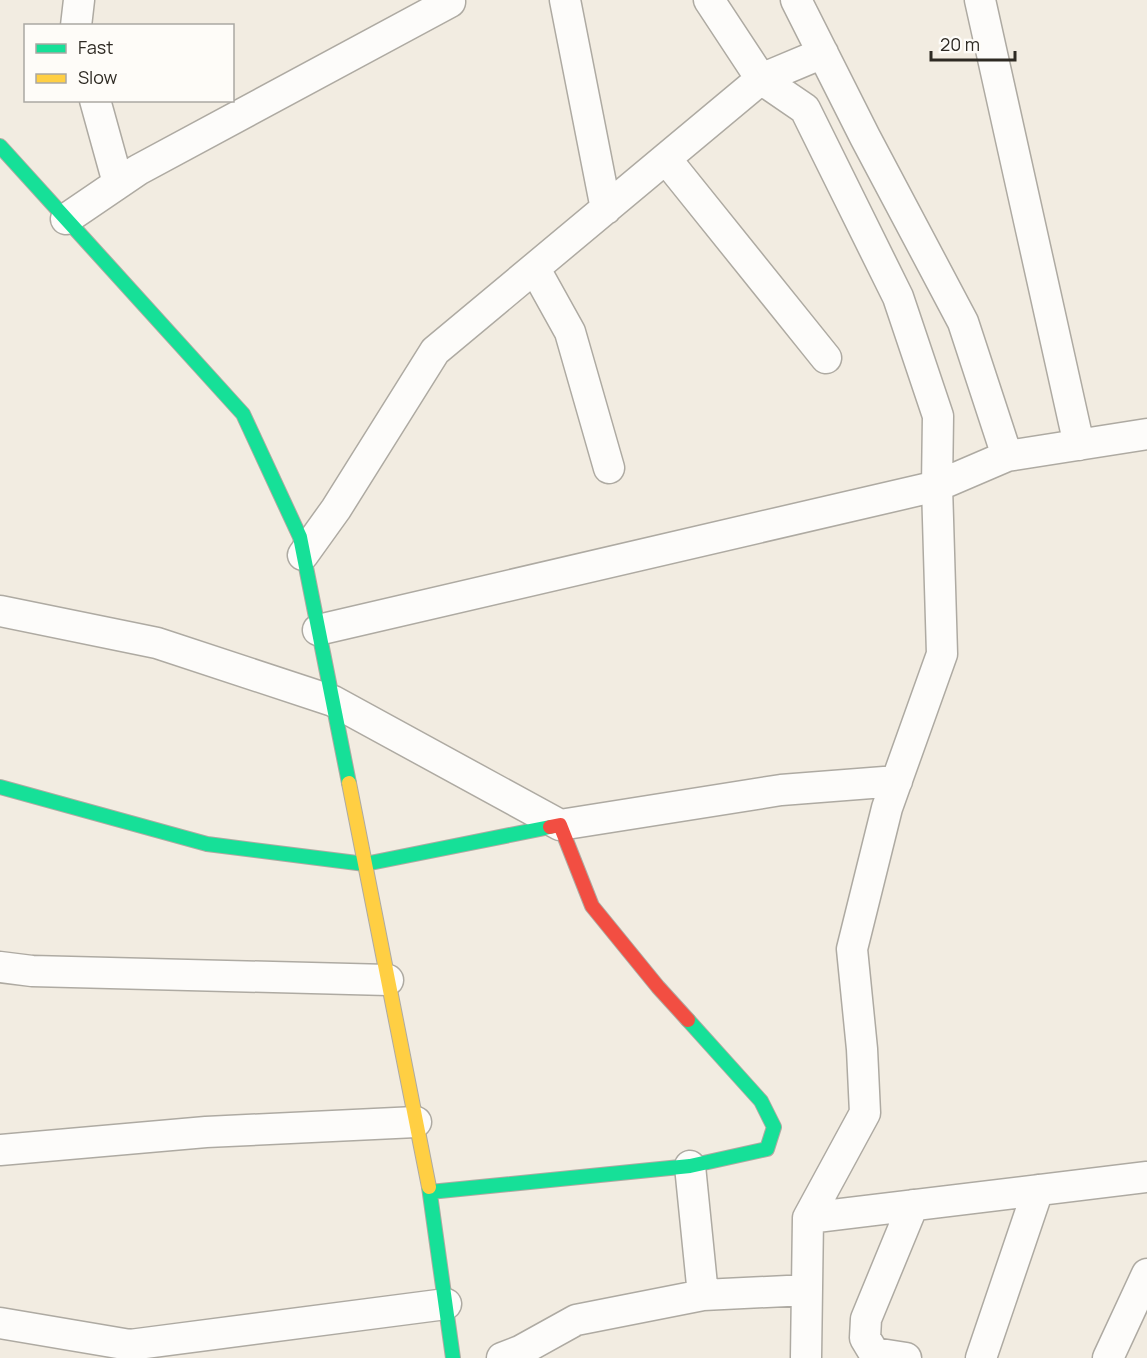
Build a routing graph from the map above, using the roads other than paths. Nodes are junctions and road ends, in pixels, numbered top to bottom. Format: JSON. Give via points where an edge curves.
{"nodes":[{"id":1,"x":79,"y":0,"type":"edge"},
{"id":2,"x":564,"y":0,"type":"edge"},
{"id":3,"x":709,"y":0,"type":"edge"},
{"id":4,"x":796,"y":0,"type":"edge"},
{"id":5,"x":980,"y":0,"type":"edge"},
{"id":6,"x":452,"y":1,"type":"edge"},
{"id":7,"x":76,"y":24,"type":"edge"},
{"id":8,"x":823,"y":54,"type":"junction"},
{"id":9,"x":761,"y":79,"type":"junction"},
{"id":10,"x":96,"y":102,"type":"edge"},
{"id":11,"x":0,"y":146,"type":"edge"},
{"id":12,"x":666,"y":159,"type":"junction"},
{"id":13,"x":118,"y":183,"type":"junction"},
{"id":14,"x":606,"y":209,"type":"junction"},
{"id":15,"x":66,"y":219,"type":"junction"},
{"id":16,"x":535,"y":269,"type":"junction"},
{"id":17,"x":826,"y":358,"type":"dead end"},
{"id":18,"x":1147,"y":434,"type":"edge"},
{"id":19,"x":1080,"y":445,"type":"junction"},
{"id":20,"x":1007,"y":456,"type":"junction"},
{"id":21,"x":609,"y":468,"type":"dead end"},
{"id":22,"x":937,"y":486,"type":"junction"},
{"id":23,"x":303,"y":555,"type":"junction"},
{"id":24,"x":0,"y":611,"type":"edge"},
{"id":25,"x":318,"y":630,"type":"junction"},
{"id":26,"x":333,"y":701,"type":"junction"},
{"id":27,"x":897,"y":781,"type":"junction"},
{"id":28,"x":0,"y":787,"type":"edge"},
{"id":29,"x":560,"y":825,"type":"junction"},
{"id":30,"x":365,"y":864,"type":"junction"},
{"id":31,"x":0,"y":967,"type":"edge"},
{"id":32,"x":388,"y":980,"type":"junction"},
{"id":33,"x":416,"y":1122,"type":"junction"},
{"id":34,"x":0,"y":1150,"type":"edge"},
{"id":35,"x":690,"y":1167,"type":"junction"},
{"id":36,"x":1147,"y":1177,"type":"edge"},
{"id":37,"x":1038,"y":1190,"type":"junction"},
{"id":38,"x":430,"y":1192,"type":"junction"},
{"id":39,"x":913,"y":1205,"type":"junction"},
{"id":40,"x":808,"y":1218,"type":"junction"},
{"id":41,"x":1147,"y":1274,"type":"edge"},
{"id":42,"x":807,"y":1290,"type":"junction"},
{"id":43,"x":704,"y":1295,"type":"junction"},
{"id":44,"x":446,"y":1304,"type":"junction"},
{"id":45,"x":0,"y":1323,"type":"edge"},
{"id":46,"x":453,"y":1358,"type":"edge"},
{"id":47,"x":502,"y":1358,"type":"edge"},
{"id":48,"x":806,"y":1358,"type":"edge"},
{"id":49,"x":906,"y":1358,"type":"edge"},
{"id":50,"x":981,"y":1358,"type":"edge"},
{"id":51,"x":1108,"y":1358,"type":"edge"}],
"edges":[{"from":1,"to":7,"type":"street"},
{"from":2,"to":14,"type":"street"},
{"from":3,"to":9,"type":"street"},
{"from":4,"to":8,"type":"street"},
{"from":5,"to":19,"type":"street"},
{"from":6,"to":13,"type":"street"},
{"from":8,"to":9,"type":"street"},
{"from":8,"to":20,"type":"street","via":[[963,322]]},
{"from":9,"to":12,"type":"street"},
{"from":9,"to":22,"type":"street","via":[[805,109],[898,297],[938,416]]},
{"from":10,"to":13,"type":"street"},
{"from":11,"to":15,"type":"street"},
{"from":12,"to":14,"type":"street"},
{"from":12,"to":17,"type":"street"},
{"from":13,"to":15,"type":"street"},
{"from":14,"to":16,"type":"street"},
{"from":15,"to":23,"type":"street","via":[[243,414],[300,537]]},
{"from":16,"to":21,"type":"street","via":[[570,332]]},
{"from":16,"to":23,"type":"street","via":[[435,351]]},
{"from":18,"to":19,"type":"street"},
{"from":19,"to":20,"type":"street"},
{"from":20,"to":22,"type":"street"},
{"from":22,"to":25,"type":"street"},
{"from":22,"to":27,"type":"street","via":[[942,654]]},
{"from":23,"to":25,"type":"street"},
{"from":24,"to":26,"type":"street","via":[[157,644]]},
{"from":25,"to":26,"type":"street"},
{"from":26,"to":29,"type":"street"},
{"from":26,"to":30,"type":"street"},
{"from":27,"to":29,"type":"street","via":[[781,790]]},
{"from":27,"to":40,"type":"street","via":[[852,949],[865,1113]]},
{"from":28,"to":30,"type":"street","via":[[207,844]]},
{"from":29,"to":30,"type":"street"},
{"from":29,"to":35,"type":"street","via":[[592,906],[658,987],[761,1101],[774,1127],[767,1149]]},
{"from":30,"to":32,"type":"street"},
{"from":31,"to":32,"type":"street"},
{"from":32,"to":33,"type":"street"},
{"from":33,"to":34,"type":"street","via":[[206,1132]]},
{"from":33,"to":38,"type":"street"},
{"from":35,"to":38,"type":"street"},
{"from":35,"to":43,"type":"street"},
{"from":36,"to":37,"type":"street"},
{"from":37,"to":39,"type":"street"},
{"from":37,"to":50,"type":"street"},
{"from":38,"to":44,"type":"street"},
{"from":39,"to":40,"type":"street"},
{"from":39,"to":49,"type":"street","via":[[866,1319],[865,1338],[874,1353]]},
{"from":40,"to":42,"type":"street"},
{"from":41,"to":51,"type":"street"},
{"from":42,"to":43,"type":"street"},
{"from":42,"to":48,"type":"street"},
{"from":43,"to":47,"type":"street","via":[[576,1320]]},
{"from":44,"to":45,"type":"street","via":[[130,1345]]},
{"from":44,"to":46,"type":"street"}]}
